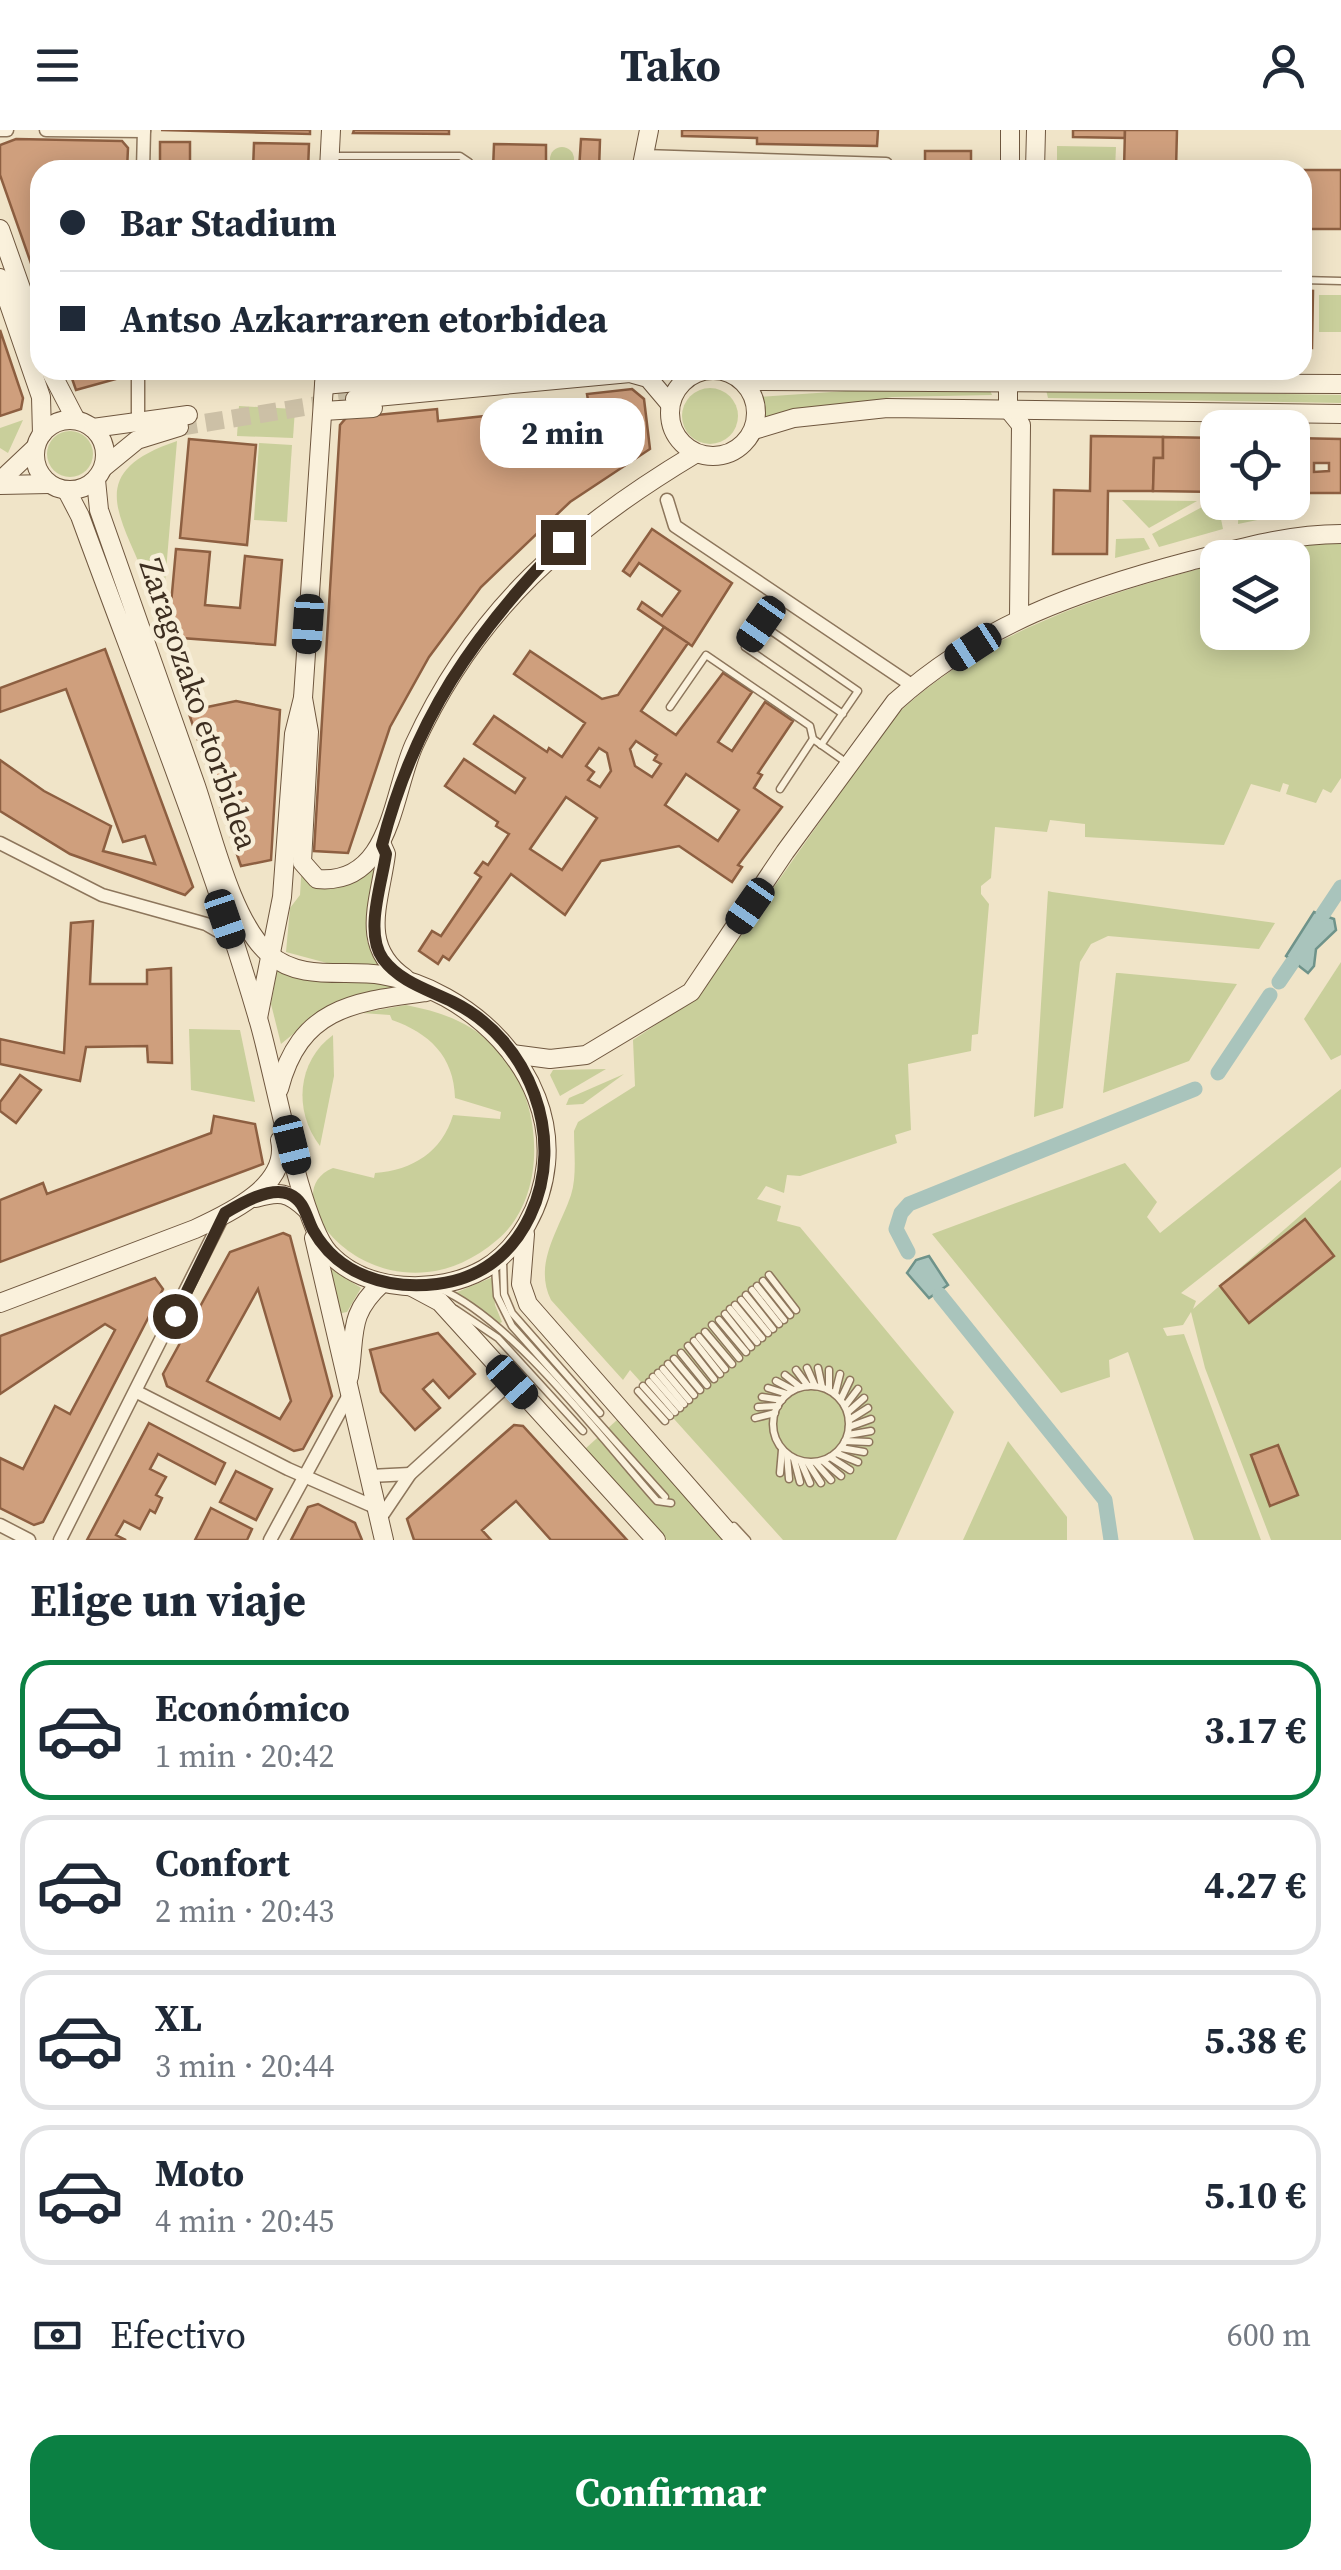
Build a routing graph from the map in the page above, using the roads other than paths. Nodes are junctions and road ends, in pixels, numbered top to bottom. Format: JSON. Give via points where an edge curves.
{"nodes":[{"id":1,"x":46,"y":130,"type":"edge"},
{"id":2,"x":331,"y":130,"type":"edge"},
{"id":3,"x":649,"y":130,"type":"edge"},
{"id":4,"x":1010,"y":130,"type":"edge"},
{"id":5,"x":1036,"y":130,"type":"edge"},
{"id":6,"x":144,"y":131,"type":"edge"},
{"id":7,"x":143,"y":160,"type":"edge"},
{"id":8,"x":330,"y":160,"type":"edge"},
{"id":9,"x":386,"y":160,"type":"edge"},
{"id":10,"x":466,"y":160,"type":"edge"},
{"id":11,"x":644,"y":160,"type":"edge"},
{"id":12,"x":1010,"y":160,"type":"edge"},
{"id":13,"x":1035,"y":160,"type":"edge"},
{"id":14,"x":0,"y":229,"type":"edge"},
{"id":15,"x":1312,"y":280,"type":"edge"},
{"id":16,"x":1341,"y":280,"type":"edge"},
{"id":17,"x":6,"y":287,"type":"edge"},
{"id":18,"x":30,"y":326,"type":"edge"},
{"id":19,"x":30,"y":362,"type":"edge"},
{"id":20,"x":36,"y":380,"type":"edge"},
{"id":21,"x":56,"y":380,"type":"edge"},
{"id":22,"x":138,"y":380,"type":"edge"},
{"id":23,"x":325,"y":380,"type":"edge"},
{"id":24,"x":493,"y":380,"type":"edge"},
{"id":25,"x":534,"y":380,"type":"edge"},
{"id":26,"x":605,"y":380,"type":"edge"},
{"id":27,"x":650,"y":380,"type":"edge"},
{"id":28,"x":685,"y":380,"type":"edge"},
{"id":29,"x":796,"y":380,"type":"edge"},
{"id":30,"x":1008,"y":380,"type":"edge"},
{"id":31,"x":1033,"y":380,"type":"edge"},
{"id":32,"x":1188,"y":380,"type":"edge"},
{"id":33,"x":743,"y":381,"type":"joint"},
{"id":34,"x":1341,"y":384,"type":"edge"},
{"id":35,"x":670,"y":404,"type":"junction"},
{"id":36,"x":1008,"y":409,"type":"junction"},
{"id":37,"x":323,"y":411,"type":"junction"},
{"id":38,"x":1341,"y":414,"type":"edge"},
{"id":39,"x":1026,"y":417,"type":"junction"},
{"id":40,"x":84,"y":424,"type":"junction"},
{"id":41,"x":138,"y":424,"type":"junction"},
{"id":42,"x":754,"y":430,"type":"junction"},
{"id":43,"x":38,"y":441,"type":"junction"},
{"id":44,"x":695,"y":454,"type":"junction"},
{"id":45,"x":100,"y":473,"type":"junction"},
{"id":46,"x":0,"y":483,"type":"edge"},
{"id":47,"x":58,"y":488,"type":"junction"},
{"id":48,"x":667,"y":500,"type":"dead end"},
{"id":49,"x":1341,"y":534,"type":"edge"},
{"id":50,"x":1019,"y":618,"type":"junction"},
{"id":51,"x":912,"y":686,"type":"junction"},
{"id":52,"x":303,"y":698,"type":"junction"},
{"id":53,"x":670,"y":708,"type":"dead end"},
{"id":54,"x":843,"y":714,"type":"junction"},
{"id":55,"x":813,"y":739,"type":"junction"},
{"id":56,"x":822,"y":745,"type":"junction"},
{"id":57,"x":848,"y":764,"type":"junction"},
{"id":58,"x":780,"y":789,"type":"dead end"},
{"id":59,"x":0,"y":843,"type":"edge"},
{"id":60,"x":382,"y":845,"type":"junction"},
{"id":61,"x":282,"y":897,"type":"junction"},
{"id":62,"x":242,"y":915,"type":"junction"},
{"id":63,"x":232,"y":939,"type":"junction"},
{"id":64,"x":270,"y":955,"type":"junction"},
{"id":65,"x":426,"y":992,"type":"junction"},
{"id":66,"x":258,"y":1019,"type":"junction"},
{"id":67,"x":512,"y":1054,"type":"junction"},
{"id":68,"x":279,"y":1090,"type":"junction"},
{"id":69,"x":284,"y":1112,"type":"junction"},
{"id":70,"x":233,"y":1208,"type":"junction"},
{"id":71,"x":309,"y":1219,"type":"junction"},
{"id":72,"x":527,"y":1223,"type":"junction"},
{"id":73,"x":499,"y":1258,"type":"junction"},
{"id":74,"x":382,"y":1283,"type":"junction"},
{"id":75,"x":421,"y":1286,"type":"junction"},
{"id":76,"x":741,"y":1300,"type":"junction"},
{"id":77,"x":440,"y":1302,"type":"junction"},
{"id":78,"x":0,"y":1303,"type":"edge"},
{"id":79,"x":729,"y":1366,"type":"junction"},
{"id":80,"x":807,"y":1368,"type":"dead end"},
{"id":81,"x":818,"y":1368,"type":"dead end"},
{"id":82,"x":796,"y":1370,"type":"dead end"},
{"id":83,"x":830,"y":1370,"type":"dead end"},
{"id":84,"x":659,"y":1373,"type":"junction"},
{"id":85,"x":785,"y":1374,"type":"dead end"},
{"id":86,"x":840,"y":1374,"type":"dead end"},
{"id":87,"x":850,"y":1380,"type":"dead end"},
{"id":88,"x":776,"y":1381,"type":"dead end"},
{"id":89,"x":512,"y":1382,"type":"junction"},
{"id":90,"x":350,"y":1384,"type":"junction"},
{"id":91,"x":768,"y":1388,"type":"dead end"},
{"id":92,"x":858,"y":1388,"type":"dead end"},
{"id":93,"x":137,"y":1392,"type":"junction"},
{"id":94,"x":762,"y":1397,"type":"dead end"},
{"id":95,"x":864,"y":1398,"type":"dead end"},
{"id":96,"x":758,"y":1407,"type":"dead end"},
{"id":97,"x":868,"y":1408,"type":"dead end"},
{"id":98,"x":600,"y":1414,"type":"dead end"},
{"id":99,"x":755,"y":1418,"type":"dead end"},
{"id":100,"x":871,"y":1419,"type":"dead end"},
{"id":101,"x":817,"y":1423,"type":"junction"},
{"id":102,"x":583,"y":1431,"type":"dead end"},
{"id":103,"x":871,"y":1431,"type":"dead end"},
{"id":104,"x":868,"y":1442,"type":"dead end"},
{"id":105,"x":864,"y":1452,"type":"dead end"},
{"id":106,"x":858,"y":1462,"type":"dead end"},
{"id":107,"x":850,"y":1470,"type":"dead end"},
{"id":108,"x":410,"y":1474,"type":"junction"},
{"id":109,"x":780,"y":1474,"type":"dead end"},
{"id":110,"x":304,"y":1476,"type":"junction"},
{"id":111,"x":370,"y":1476,"type":"junction"},
{"id":112,"x":842,"y":1476,"type":"dead end"},
{"id":113,"x":789,"y":1479,"type":"dead end"},
{"id":114,"x":832,"y":1480,"type":"dead end"},
{"id":115,"x":695,"y":1482,"type":"dead end"},
{"id":116,"x":800,"y":1482,"type":"dead end"},
{"id":117,"x":821,"y":1483,"type":"dead end"},
{"id":118,"x":810,"y":1484,"type":"dead end"},
{"id":119,"x":687,"y":1489,"type":"dead end"},
{"id":120,"x":378,"y":1514,"type":"junction"},
{"id":121,"x":0,"y":1525,"type":"edge"},
{"id":122,"x":29,"y":1540,"type":"edge"},
{"id":123,"x":60,"y":1540,"type":"edge"},
{"id":124,"x":270,"y":1540,"type":"edge"},
{"id":125,"x":384,"y":1540,"type":"edge"},
{"id":126,"x":656,"y":1540,"type":"edge"},
{"id":127,"x":734,"y":1540,"type":"edge"},
{"id":128,"x":747,"y":1540,"type":"edge"}],
"edges":[{"from":1,"to":6,"type":"street"},
{"from":2,"to":8,"type":"main road"},
{"from":3,"to":11,"type":"main road"},
{"from":4,"to":12,"type":"main road"},
{"from":5,"to":13,"type":"main road"},
{"from":6,"to":7,"type":"street"},
{"from":9,"to":10,"type":"lane"},
{"from":14,"to":17,"type":"main road"},
{"from":15,"to":16,"type":"lane"},
{"from":17,"to":18,"type":"main road"},
{"from":17,"to":19,"type":"main road"},
{"from":20,"to":43,"type":"main road"},
{"from":21,"to":40,"type":"main road"},
{"from":22,"to":41,"type":"street"},
{"from":23,"to":37,"type":"main road"},
{"from":24,"to":25,"type":"main road","via":[[354,395]]},
{"from":26,"to":37,"type":"main road","via":[[580,388]]},
{"from":27,"to":35,"type":"main road"},
{"from":28,"to":35,"type":"main road"},
{"from":29,"to":33,"type":"main road"},
{"from":30,"to":36,"type":"main road"},
{"from":31,"to":39,"type":"main road"},
{"from":32,"to":34,"type":"main road"},
{"from":33,"to":42,"type":"main road","via":[[756,407]]},
{"from":35,"to":44,"type":"main road","via":[[678,440]]},
{"from":36,"to":39,"type":"main road"},
{"from":36,"to":42,"type":"main road","via":[[887,408],[794,418]]},
{"from":37,"to":52,"type":"main road"},
{"from":38,"to":39,"type":"main road"},
{"from":39,"to":50,"type":"main road"},
{"from":40,"to":41,"type":"main road"},
{"from":40,"to":43,"type":"main road","via":[[57,422]]},
{"from":40,"to":45,"type":"main road","via":[[103,441]]},
{"from":41,"to":45,"type":"main road","via":[[183,421],[137,440]]},
{"from":42,"to":44,"type":"main road","via":[[722,456]]},
{"from":43,"to":46,"type":"main road"},
{"from":43,"to":47,"type":"main road","via":[[37,468]]},
{"from":44,"to":60,"type":"main road","via":[[563,542],[498,610],[468,648],[414,745]]},
{"from":45,"to":47,"type":"main road","via":[[82,489]]},
{"from":45,"to":62,"type":"main road","name":"Zaragozako etorbidea","via":[[99,510]]},
{"from":46,"to":47,"type":"main road"},
{"from":47,"to":63,"type":"main road","name":"Zaragozako etorbidea","via":[[80,516]]},
{"from":48,"to":51,"type":"street","via":[[675,526]]},
{"from":49,"to":50,"type":"main road","via":[[1245,546],[1052,602]]},
{"from":50,"to":51,"type":"main road"},
{"from":51,"to":57,"type":"main road"},
{"from":52,"to":60,"type":"main road","via":[[308,732],[302,862],[317,880],[327,880],[362,868]]},
{"from":52,"to":61,"type":"main road","via":[[294,734]]},
{"from":53,"to":55,"type":"lane","via":[[706,655],[810,726]]},
{"from":54,"to":54,"type":"lane","via":[[858,691],[761,624],[745,647]]},
{"from":54,"to":56,"type":"lane"},
{"from":55,"to":56,"type":"lane"},
{"from":55,"to":58,"type":"lane"},
{"from":56,"to":57,"type":"lane"},
{"from":57,"to":67,"type":"main road","via":[[691,992],[586,1054]]},
{"from":59,"to":63,"type":"street","via":[[102,895],[206,924]]},
{"from":60,"to":65,"type":"main road","via":[[375,941],[395,971]]},
{"from":61,"to":62,"type":"main road","via":[[271,911]]},
{"from":61,"to":64,"type":"main road"},
{"from":62,"to":64,"type":"main road","name":"Zaragozako etorbidea"},
{"from":63,"to":66,"type":"main road","name":"Zaragozako etorbidea"},
{"from":64,"to":65,"type":"main road","via":[[300,970],[388,976]]},
{"from":64,"to":66,"type":"main road"},
{"from":65,"to":67,"type":"main road","via":[[481,1021]]},
{"from":65,"to":68,"type":"main road","via":[[352,1004],[318,1022],[287,1057]]},
{"from":66,"to":68,"type":"main road","name":"Zaragozako etorbidea"},
{"from":67,"to":72,"type":"main road","via":[[545,1126],[544,1176]]},
{"from":68,"to":69,"type":"main road"},
{"from":69,"to":70,"type":"main road","via":[[277,1122],[283,1159],[278,1172]]},
{"from":69,"to":71,"type":"main road"},
{"from":70,"to":71,"type":"main road","via":[[276,1192],[290,1194]]},
{"from":70,"to":78,"type":"main road","via":[[195,1229]]},
{"from":70,"to":93,"type":"street"},
{"from":71,"to":74,"type":"main road","via":[[330,1255]]},
{"from":71,"to":90,"type":"main road"},
{"from":72,"to":73,"type":"main road"},
{"from":72,"to":127,"type":"main road","via":[[520,1284],[528,1304]]},
{"from":73,"to":75,"type":"main road","via":[[471,1276]]},
{"from":73,"to":75,"type":"lane","via":[[497,1296],[512,1326],[668,1500],[657,1502],[506,1334],[472,1307]]},
{"from":73,"to":98,"type":"lane","via":[[512,1313]]},
{"from":74,"to":75,"type":"main road"},
{"from":74,"to":90,"type":"main road","via":[[352,1322]]},
{"from":75,"to":77,"type":"main road"},
{"from":76,"to":79,"type":"lane"},
{"from":76,"to":79,"type":"lane"},
{"from":76,"to":79,"type":"lane"},
{"from":76,"to":79,"type":"lane"},
{"from":76,"to":79,"type":"lane"},
{"from":76,"to":79,"type":"lane"},
{"from":77,"to":89,"type":"main road"},
{"from":77,"to":102,"type":"lane","via":[[498,1338]]},
{"from":79,"to":79,"type":"lane","via":[[696,1339]]},
{"from":79,"to":84,"type":"lane"},
{"from":79,"to":84,"type":"lane"},
{"from":79,"to":84,"type":"lane"},
{"from":79,"to":84,"type":"lane"},
{"from":79,"to":84,"type":"lane"},
{"from":80,"to":101,"type":"lane"},
{"from":81,"to":101,"type":"lane"},
{"from":82,"to":101,"type":"lane"},
{"from":83,"to":101,"type":"lane"},
{"from":85,"to":101,"type":"lane"},
{"from":86,"to":101,"type":"lane"},
{"from":87,"to":101,"type":"lane"},
{"from":88,"to":101,"type":"lane"},
{"from":89,"to":108,"type":"street"},
{"from":89,"to":126,"type":"main road"},
{"from":90,"to":110,"type":"street"},
{"from":90,"to":111,"type":"main road"},
{"from":91,"to":101,"type":"lane"},
{"from":92,"to":101,"type":"lane"},
{"from":93,"to":110,"type":"street"},
{"from":93,"to":123,"type":"street"},
{"from":94,"to":101,"type":"lane"},
{"from":95,"to":101,"type":"lane"},
{"from":96,"to":101,"type":"lane"},
{"from":97,"to":101,"type":"lane"},
{"from":99,"to":101,"type":"lane"},
{"from":100,"to":101,"type":"lane"},
{"from":101,"to":103,"type":"lane"},
{"from":101,"to":104,"type":"lane"},
{"from":101,"to":105,"type":"lane"},
{"from":101,"to":106,"type":"lane"},
{"from":101,"to":107,"type":"lane"},
{"from":101,"to":109,"type":"lane"},
{"from":101,"to":112,"type":"lane"},
{"from":101,"to":113,"type":"lane"},
{"from":101,"to":114,"type":"lane"},
{"from":101,"to":116,"type":"lane"},
{"from":101,"to":117,"type":"lane"},
{"from":101,"to":118,"type":"lane"},
{"from":108,"to":111,"type":"street"},
{"from":108,"to":120,"type":"street"},
{"from":110,"to":120,"type":"street"},
{"from":110,"to":124,"type":"street"},
{"from":111,"to":120,"type":"main road"},
{"from":115,"to":128,"type":"lane"},
{"from":119,"to":127,"type":"lane"},
{"from":120,"to":125,"type":"main road"},
{"from":121,"to":122,"type":"street"}]}
